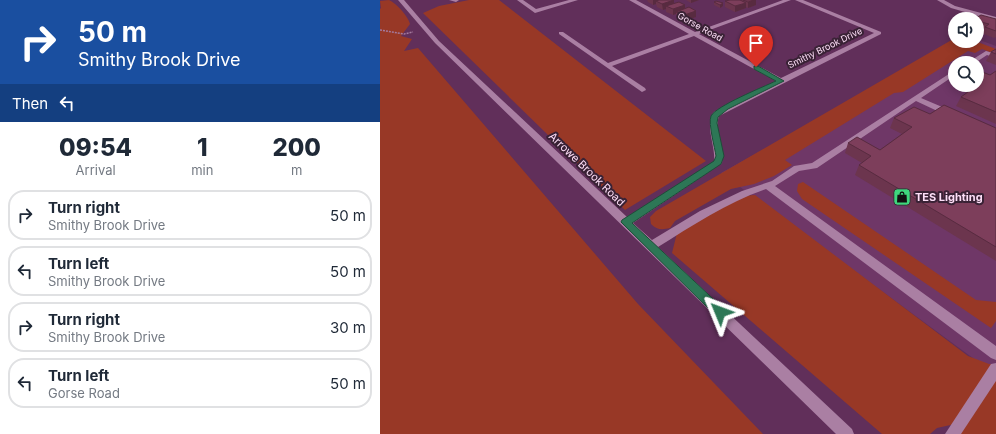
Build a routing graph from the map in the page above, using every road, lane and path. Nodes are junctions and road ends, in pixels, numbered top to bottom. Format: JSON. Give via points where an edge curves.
{"nodes":[{"id":1,"x":401,"y":0,"type":"edge"},
{"id":2,"x":452,"y":0,"type":"edge"},
{"id":3,"x":456,"y":0,"type":"edge"},
{"id":4,"x":520,"y":0,"type":"edge"},
{"id":5,"x":575,"y":0,"type":"edge"},
{"id":6,"x":632,"y":0,"type":"edge"},
{"id":7,"x":788,"y":0,"type":"edge"},
{"id":8,"x":798,"y":0,"type":"edge"},
{"id":9,"x":940,"y":0,"type":"edge"},
{"id":10,"x":996,"y":19,"type":"edge"},
{"id":11,"x":426,"y":29,"type":"junction"},
{"id":12,"x":380,"y":30,"type":"edge"},
{"id":13,"x":561,"y":33,"type":"dead end"},
{"id":14,"x":695,"y":34,"type":"junction"},
{"id":15,"x":980,"y":56,"type":"edge"},
{"id":16,"x":996,"y":56,"type":"edge"},
{"id":17,"x":609,"y":65,"type":"junction"},
{"id":18,"x":948,"y":77,"type":"edge"},
{"id":19,"x":781,"y":81,"type":"junction"},
{"id":20,"x":642,"y":90,"type":"dead end"},
{"id":21,"x":916,"y":98,"type":"junction"},
{"id":22,"x":963,"y":120,"type":"edge"},
{"id":23,"x":767,"y":185,"type":"junction"},
{"id":24,"x":626,"y":222,"type":"junction"},
{"id":25,"x":651,"y":246,"type":"junction"},
{"id":26,"x":996,"y":354,"type":"edge"},
{"id":27,"x":996,"y":369,"type":"edge"},
{"id":28,"x":847,"y":434,"type":"edge"},
{"id":29,"x":952,"y":434,"type":"edge"}],
"edges":[{"from":1,"to":11,"type":"street","name":"Arrowe Brook Road"},
{"from":2,"to":3,"type":"street"},
{"from":4,"to":5,"type":"street","via":[[534,11]]},
{"from":6,"to":14,"type":"street","name":"Gorse Road"},
{"from":7,"to":14,"type":"street"},
{"from":8,"to":19,"type":"street","name":"Smithy Brook Drive","via":[[879,33]]},
{"from":9,"to":10,"type":"street"},
{"from":11,"to":12,"type":"path","via":[[404,34]]},
{"from":11,"to":24,"type":"street","name":"Arrowe Brook Road"},
{"from":13,"to":17,"type":"street"},
{"from":14,"to":17,"type":"street"},
{"from":14,"to":19,"type":"street","name":"Gorse Road"},
{"from":15,"to":16,"type":"street","via":[[986,52]]},
{"from":17,"to":20,"type":"street"},
{"from":18,"to":21,"type":"street"},
{"from":19,"to":24,"type":"street","name":"Smithy Brook Drive","via":[[719,112],[714,117],[720,156],[718,163]]},
{"from":21,"to":22,"type":"street"},
{"from":21,"to":23,"type":"street","via":[[814,166],[797,168],[775,183]]},
{"from":23,"to":25,"type":"street","via":[[704,214]]},
{"from":23,"to":26,"type":"street"},
{"from":24,"to":25,"type":"street","name":"Arrowe Brook Road"},
{"from":25,"to":28,"type":"street","name":"Arrowe Brook Road"},
{"from":27,"to":29,"type":"street"}]}
